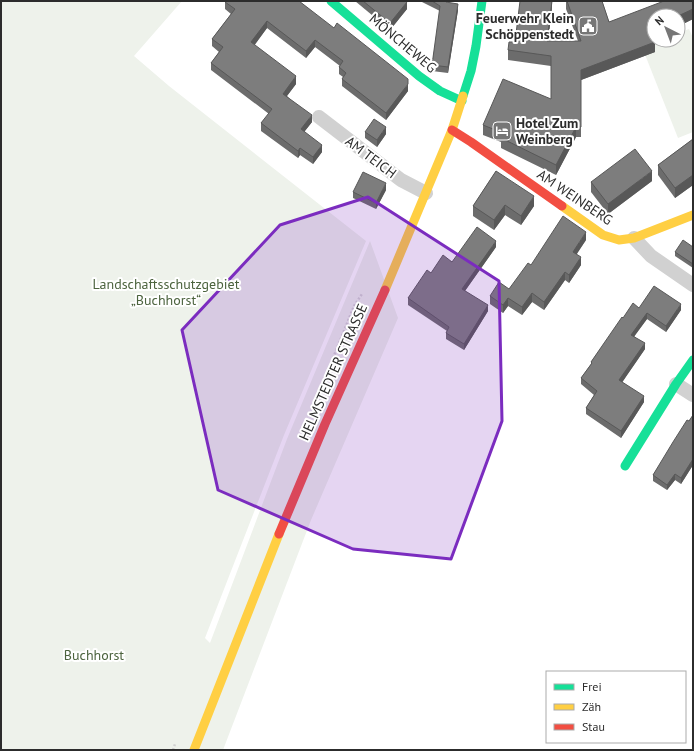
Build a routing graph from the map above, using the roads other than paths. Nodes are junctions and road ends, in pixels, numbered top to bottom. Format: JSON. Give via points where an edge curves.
{"nodes":[{"id":1,"x":331,"y":1,"type":"edge"},
{"id":2,"x":482,"y":1,"type":"edge"},
{"id":3,"x":462,"y":101,"type":"junction"},
{"id":4,"x":319,"y":117,"type":"dead end"},
{"id":5,"x":452,"y":130,"type":"junction"},
{"id":6,"x":426,"y":193,"type":"junction"},
{"id":7,"x":693,"y":215,"type":"edge"},
{"id":8,"x":634,"y":238,"type":"junction"},
{"id":9,"x":693,"y":285,"type":"edge"},
{"id":10,"x":693,"y":360,"type":"edge"},
{"id":11,"x":676,"y":384,"type":"junction"},
{"id":12,"x":693,"y":395,"type":"edge"},
{"id":13,"x":625,"y":466,"type":"dead end"},
{"id":14,"x":194,"y":750,"type":"edge"}],
"edges":[{"from":1,"to":3,"type":"street","name":"MÖNCHEWEG","via":[[419,76]]},
{"from":2,"to":3,"type":"street","name":"HELMSTEDTER STRASSE","via":[[471,72]]},
{"from":3,"to":5,"type":"street","name":"HELMSTEDTER STRASSE"},
{"from":4,"to":6,"type":"street","name":"AM TEICH","via":[[401,180]]},
{"from":5,"to":6,"type":"street","name":"HELMSTEDTER STRASSE"},
{"from":5,"to":8,"type":"street","name":"AM WEINBERG","via":[[603,235],[618,240]]},
{"from":6,"to":14,"type":"street","name":"HELMSTEDTER STRASSE","via":[[378,308],[316,444]]},
{"from":7,"to":8,"type":"street","name":"AM WEINBERG"},
{"from":8,"to":9,"type":"street","via":[[651,256]]},
{"from":10,"to":11,"type":"street"},
{"from":11,"to":12,"type":"street"},
{"from":11,"to":13,"type":"street"}]}
